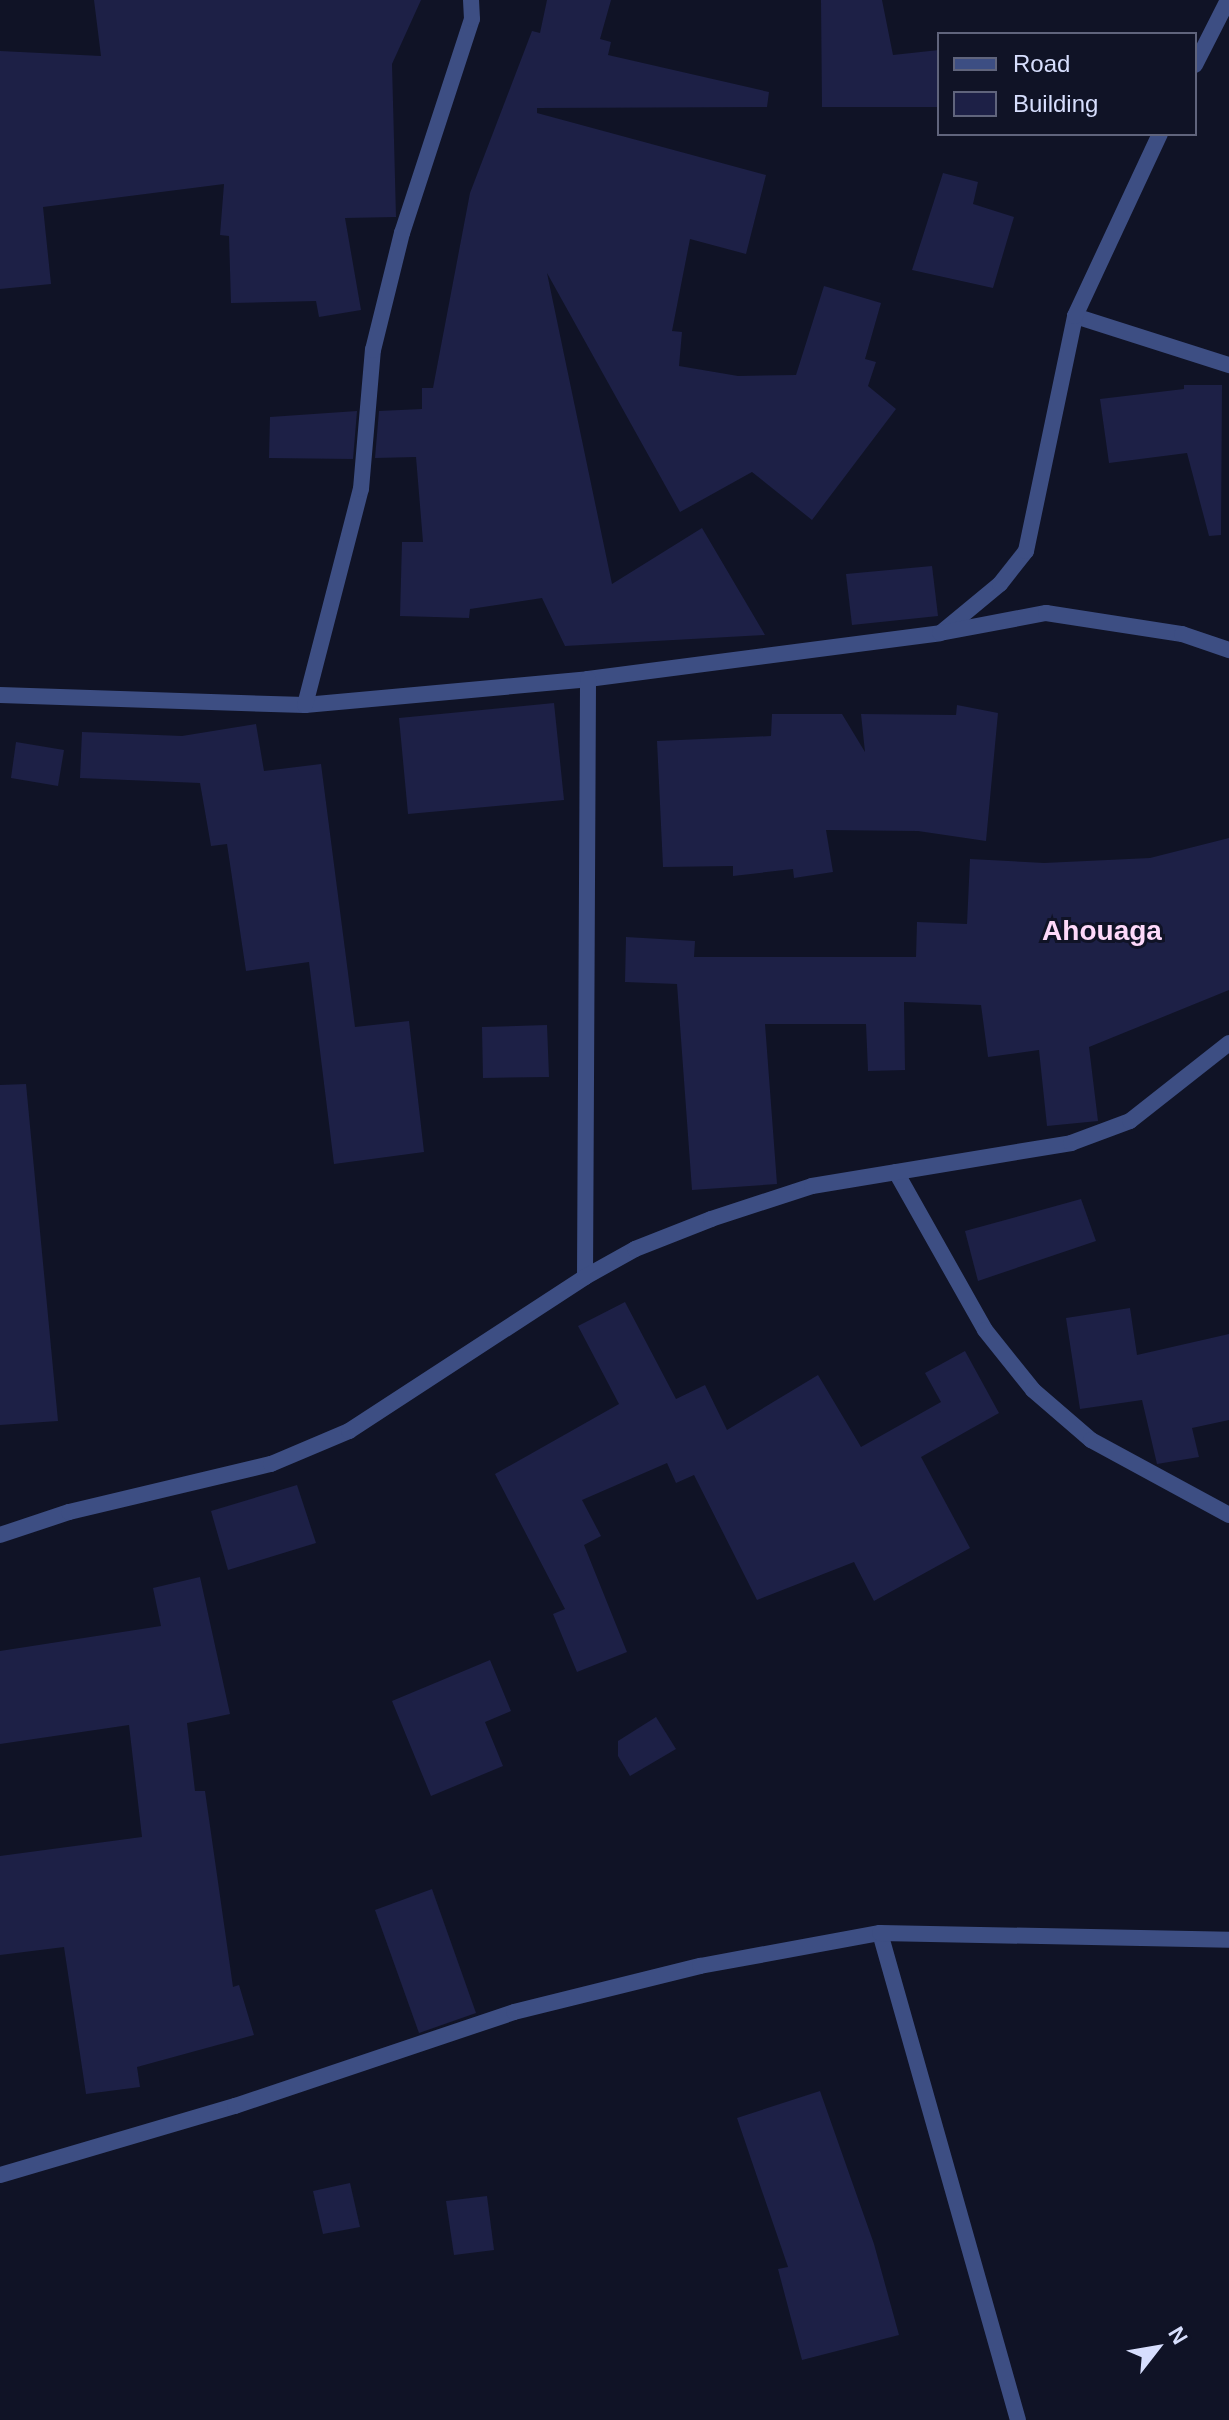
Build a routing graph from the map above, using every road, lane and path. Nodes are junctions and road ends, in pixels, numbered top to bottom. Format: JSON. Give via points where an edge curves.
{"nodes":[{"id":1,"x":471,"y":0,"type":"edge"},
{"id":2,"x":1228,"y":0,"type":"edge"},
{"id":3,"x":1197,"y":61,"type":"edge"},
{"id":4,"x":1159,"y":136,"type":"edge"},
{"id":5,"x":1075,"y":316,"type":"junction"},
{"id":6,"x":1229,"y":365,"type":"edge"},
{"id":7,"x":940,"y":633,"type":"junction"},
{"id":8,"x":1229,"y":650,"type":"edge"},
{"id":9,"x":588,"y":679,"type":"junction"},
{"id":10,"x":0,"y":695,"type":"edge"},
{"id":11,"x":305,"y":705,"type":"junction"},
{"id":12,"x":1229,"y":1043,"type":"edge"},
{"id":13,"x":896,"y":1172,"type":"junction"},
{"id":14,"x":585,"y":1277,"type":"junction"},
{"id":15,"x":1229,"y":1515,"type":"edge"},
{"id":16,"x":0,"y":1535,"type":"edge"},
{"id":17,"x":880,"y":1933,"type":"junction"},
{"id":18,"x":1229,"y":1940,"type":"edge"},
{"id":19,"x":0,"y":2175,"type":"edge"},
{"id":20,"x":1018,"y":2420,"type":"edge"}],
"edges":[{"from":1,"to":11,"type":"street","via":[[472,19],[402,233],[373,350],[361,489]]},
{"from":2,"to":3,"type":"street"},
{"from":4,"to":5,"type":"street"},
{"from":5,"to":6,"type":"street"},
{"from":5,"to":7,"type":"street","via":[[1026,551],[1000,584]]},
{"from":7,"to":8,"type":"street","via":[[1046,613],[1182,634]]},
{"from":7,"to":9,"type":"street"},
{"from":9,"to":11,"type":"street"},
{"from":9,"to":14,"type":"street"},
{"from":10,"to":11,"type":"street"},
{"from":12,"to":13,"type":"street","via":[[1185,1082],[1115,1126],[1071,1143]]},
{"from":13,"to":14,"type":"street","via":[[812,1186],[711,1219],[635,1249]]},
{"from":13,"to":15,"type":"street","via":[[985,1330],[1033,1390],[1091,1440]]},
{"from":14,"to":16,"type":"street","via":[[349,1431],[271,1464],[69,1512]]},
{"from":17,"to":18,"type":"street"},
{"from":17,"to":19,"type":"street","via":[[700,1966],[514,2012],[235,2106]]},
{"from":17,"to":20,"type":"street"}]}
